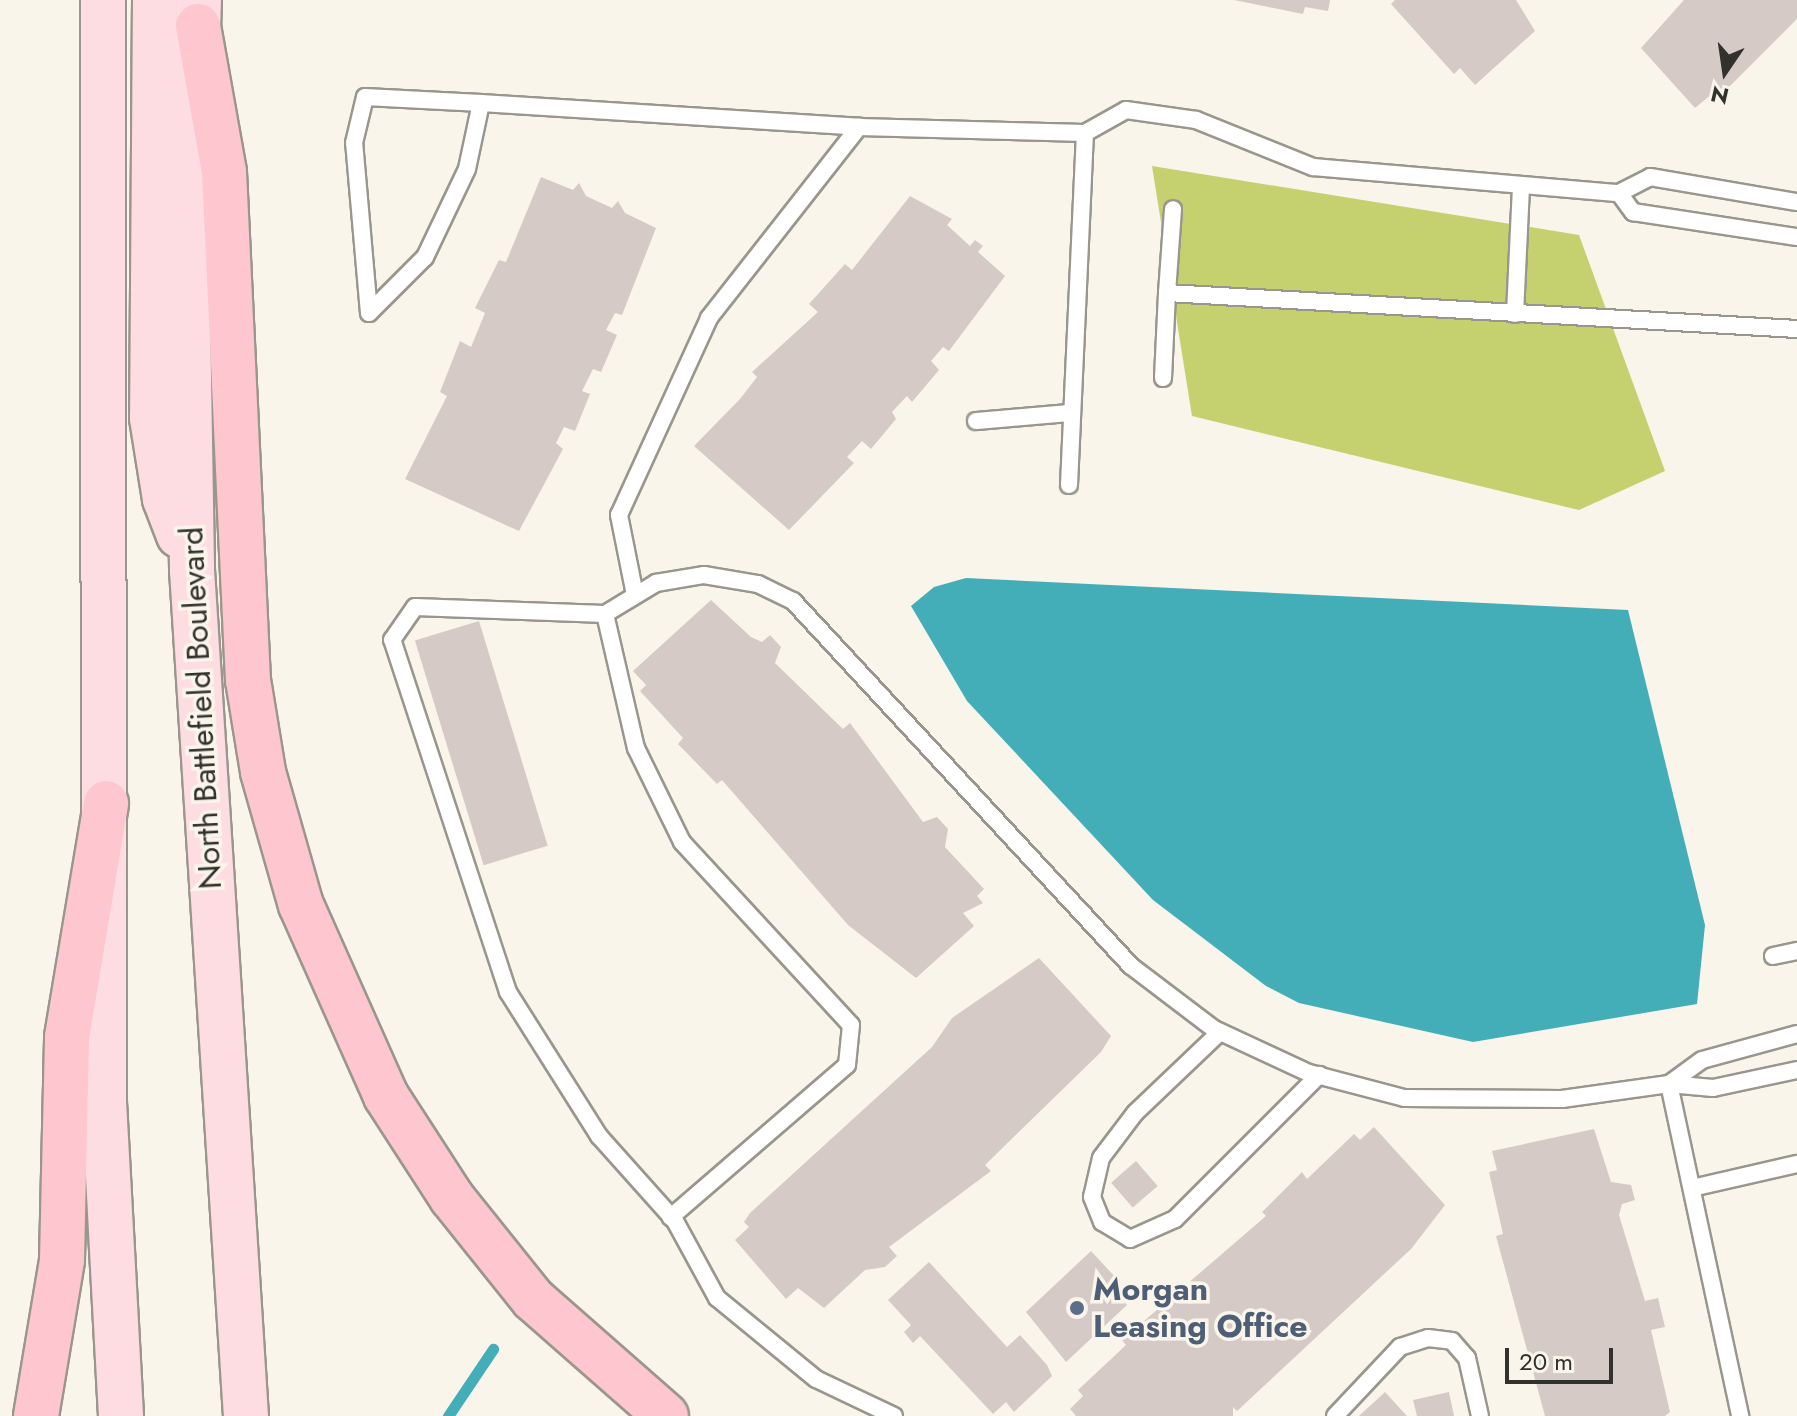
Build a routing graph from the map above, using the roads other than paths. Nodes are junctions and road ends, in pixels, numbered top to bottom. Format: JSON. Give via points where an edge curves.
{"nodes":[{"id":1,"x":103,"y":0,"type":"edge"},
{"id":2,"x":155,"y":0,"type":"edge"},
{"id":3,"x":198,"y":13,"type":"edge"},
{"id":4,"x":481,"y":103,"type":"junction"},
{"id":5,"x":859,"y":127,"type":"junction"},
{"id":6,"x":1085,"y":133,"type":"junction"},
{"id":7,"x":1521,"y":185,"type":"junction"},
{"id":8,"x":1619,"y":193,"type":"junction"},
{"id":9,"x":1797,"y":202,"type":"edge"},
{"id":10,"x":1173,"y":209,"type":"dead end"},
{"id":11,"x":1797,"y":237,"type":"edge"},
{"id":12,"x":1167,"y":293,"type":"junction"},
{"id":13,"x":1515,"y":314,"type":"junction"},
{"id":14,"x":1797,"y":329,"type":"edge"},
{"id":15,"x":1163,"y":378,"type":"dead end"},
{"id":16,"x":1070,"y":413,"type":"junction"},
{"id":17,"x":976,"y":421,"type":"dead end"},
{"id":18,"x":1069,"y":485,"type":"dead end"},
{"id":19,"x":192,"y":570,"type":"junction"},
{"id":20,"x":635,"y":595,"type":"junction"},
{"id":21,"x":605,"y":614,"type":"junction"},
{"id":22,"x":106,"y":803,"type":"junction"},
{"id":23,"x":1797,"y":951,"type":"edge"},
{"id":24,"x":1773,"y":956,"type":"dead end"},
{"id":25,"x":1220,"y":1032,"type":"junction"},
{"id":26,"x":1797,"y":1034,"type":"edge"},
{"id":27,"x":1797,"y":1070,"type":"edge"},
{"id":28,"x":1319,"y":1075,"type":"junction"},
{"id":29,"x":1669,"y":1084,"type":"junction"},
{"id":30,"x":1797,"y":1164,"type":"edge"},
{"id":31,"x":1692,"y":1188,"type":"junction"},
{"id":32,"x":671,"y":1217,"type":"junction"},
{"id":33,"x":36,"y":1416,"type":"edge"},
{"id":34,"x":121,"y":1416,"type":"edge"},
{"id":35,"x":246,"y":1416,"type":"edge"},
{"id":36,"x":666,"y":1416,"type":"edge"},
{"id":37,"x":894,"y":1416,"type":"edge"},
{"id":38,"x":1335,"y":1416,"type":"edge"},
{"id":39,"x":1480,"y":1416,"type":"edge"},
{"id":40,"x":1740,"y":1416,"type":"edge"}],
"edges":[{"from":1,"to":22,"type":"main road"},
{"from":2,"to":19,"type":"main road","via":[[152,418],[165,499]]},
{"from":3,"to":19,"type":"main road","name":"North Battlefield Boulevard","via":[[188,313]]},
{"from":3,"to":36,"type":"highway","via":[[224,172],[248,680],[263,772],[301,905],[386,1096],[452,1198],[533,1299]]},
{"from":4,"to":4,"type":"lane","via":[[365,97],[354,143],[369,313],[425,257],[467,169]]},
{"from":4,"to":5,"type":"lane"},
{"from":5,"to":6,"type":"lane"},
{"from":5,"to":20,"type":"lane","via":[[709,318],[619,515]]},
{"from":6,"to":7,"type":"lane","via":[[1126,110],[1196,120],[1313,167]]},
{"from":6,"to":16,"type":"lane"},
{"from":7,"to":8,"type":"lane"},
{"from":7,"to":13,"type":"lane"},
{"from":8,"to":9,"type":"lane","via":[[1650,177]]},
{"from":8,"to":11,"type":"lane","via":[[1633,212]]},
{"from":10,"to":12,"type":"lane"},
{"from":12,"to":13,"type":"lane"},
{"from":12,"to":15,"type":"lane"},
{"from":13,"to":14,"type":"lane"},
{"from":16,"to":17,"type":"lane"},
{"from":16,"to":18,"type":"lane"},
{"from":19,"to":35,"type":"main road","name":"North Battlefield Boulevard"},
{"from":20,"to":21,"type":"lane"},
{"from":20,"to":25,"type":"lane","via":[[656,583],[704,575],[758,584],[793,601],[1131,966]]},
{"from":21,"to":32,"type":"lane","via":[[636,748],[682,842],[851,1025],[847,1065]]},
{"from":21,"to":32,"type":"lane","via":[[415,607],[392,640],[508,992],[599,1136]]},
{"from":22,"to":33,"type":"highway","via":[[67,1037],[64,1234]]},
{"from":22,"to":34,"type":"main road","via":[[104,1102]]},
{"from":23,"to":24,"type":"lane"},
{"from":25,"to":28,"type":"lane"},
{"from":25,"to":28,"type":"lane","via":[[1135,1113],[1101,1158],[1092,1197],[1102,1222],[1130,1239],[1175,1219]]},
{"from":26,"to":29,"type":"lane","via":[[1702,1060]]},
{"from":27,"to":29,"type":"lane","via":[[1713,1088]]},
{"from":28,"to":29,"type":"lane","via":[[1404,1098],[1562,1099]]},
{"from":29,"to":31,"type":"lane"},
{"from":30,"to":31,"type":"lane"},
{"from":31,"to":40,"type":"lane"},
{"from":32,"to":37,"type":"lane","via":[[717,1298],[816,1379]]},
{"from":38,"to":39,"type":"lane","via":[[1400,1347],[1428,1338],[1452,1341],[1467,1358]]}]}
